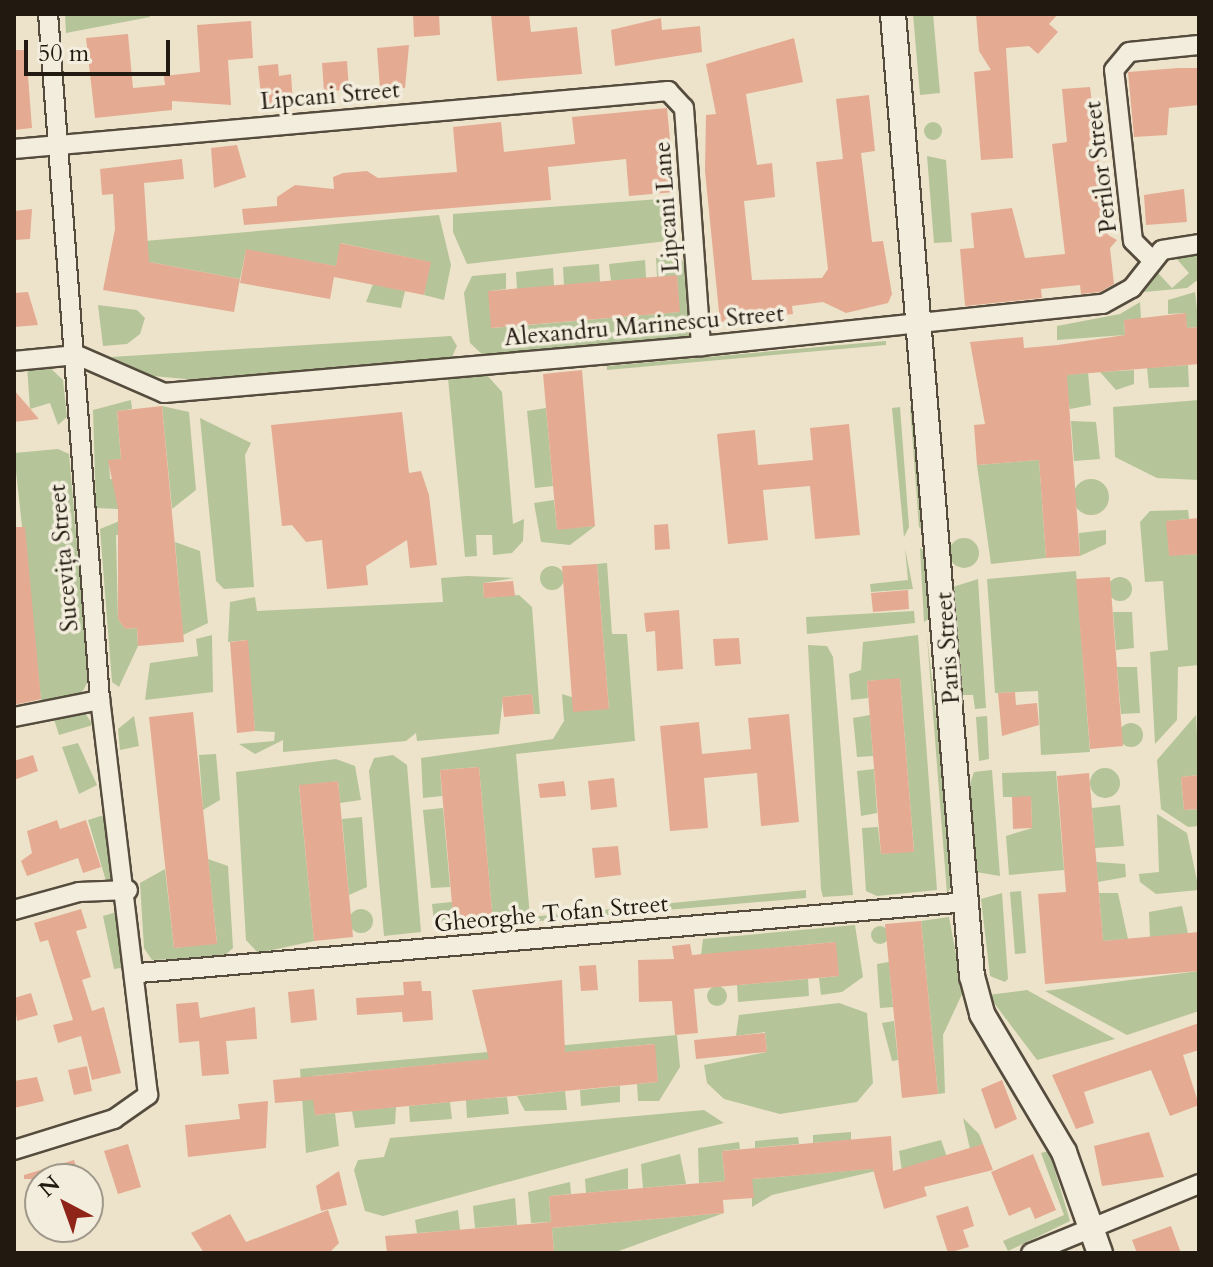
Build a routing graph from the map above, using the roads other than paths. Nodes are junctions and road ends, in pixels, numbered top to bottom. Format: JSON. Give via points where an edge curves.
{"nodes":[{"id":1,"x":48,"y":14,"type":"edge"},
{"id":2,"x":893,"y":14,"type":"edge"},
{"id":3,"x":1199,"y":45,"type":"edge"},
{"id":4,"x":651,"y":91,"type":"joint"},
{"id":5,"x":58,"y":144,"type":"junction"},
{"id":6,"x":14,"y":149,"type":"edge"},
{"id":7,"x":1199,"y":244,"type":"edge"},
{"id":8,"x":1153,"y":261,"type":"junction"},
{"id":9,"x":922,"y":321,"type":"junction"},
{"id":10,"x":701,"y":346,"type":"junction"},
{"id":11,"x":77,"y":355,"type":"junction"},
{"id":12,"x":14,"y":361,"type":"edge"},
{"id":13,"x":100,"y":700,"type":"junction"},
{"id":14,"x":14,"y":717,"type":"edge"},
{"id":15,"x":128,"y":890,"type":"junction"},
{"id":16,"x":968,"y":902,"type":"junction"},
{"id":17,"x":14,"y":910,"type":"edge"},
{"id":18,"x":139,"y":973,"type":"junction"},
{"id":19,"x":14,"y":1150,"type":"edge"},
{"id":20,"x":1199,"y":1184,"type":"edge"},
{"id":21,"x":1091,"y":1228,"type":"junction"},
{"id":22,"x":1031,"y":1253,"type":"edge"},
{"id":23,"x":1100,"y":1253,"type":"edge"}],
"edges":[{"from":1,"to":5,"type":"street","name":"Sucevița Street"},
{"from":2,"to":9,"type":"street","name":"Paris Street"},
{"from":3,"to":8,"type":"street","name":"Perilor Street","via":[[1129,52],[1117,60],[1133,241]]},
{"from":4,"to":5,"type":"street","name":"Lipcani Street"},
{"from":4,"to":10,"type":"street","name":"Lipcani Lane","via":[[675,94],[684,108]]},
{"from":5,"to":6,"type":"street","name":"Lipcani Street"},
{"from":5,"to":11,"type":"street","name":"Sucevița Street"},
{"from":7,"to":8,"type":"street","name":"Alexandru Marinescu Street","via":[[1162,250]]},
{"from":8,"to":9,"type":"street","name":"Alexandru Marinescu Street","via":[[1132,288],[1103,304]]},
{"from":9,"to":10,"type":"street","name":"Alexandru Marinescu Street"},
{"from":9,"to":16,"type":"street","name":"Paris Street"},
{"from":10,"to":11,"type":"street","name":"Alexandru Marinescu Street","via":[[164,393]]},
{"from":11,"to":12,"type":"street"},
{"from":11,"to":13,"type":"street","name":"Sucevița Street"},
{"from":13,"to":14,"type":"street"},
{"from":13,"to":15,"type":"street","name":"Sucevița Street"},
{"from":15,"to":17,"type":"street","via":[[79,892]]},
{"from":15,"to":18,"type":"street","name":"Sucevița Street"},
{"from":16,"to":18,"type":"street","name":"Gheorghe Tofan Street"},
{"from":16,"to":21,"type":"street","name":"Paris Street","via":[[982,1014],[1064,1152]]},
{"from":18,"to":19,"type":"street","name":"Sucevița Street","via":[[148,1095],[114,1119]]},
{"from":20,"to":21,"type":"street"},
{"from":21,"to":22,"type":"street"},
{"from":21,"to":23,"type":"street","name":"Paris Street"}]}
